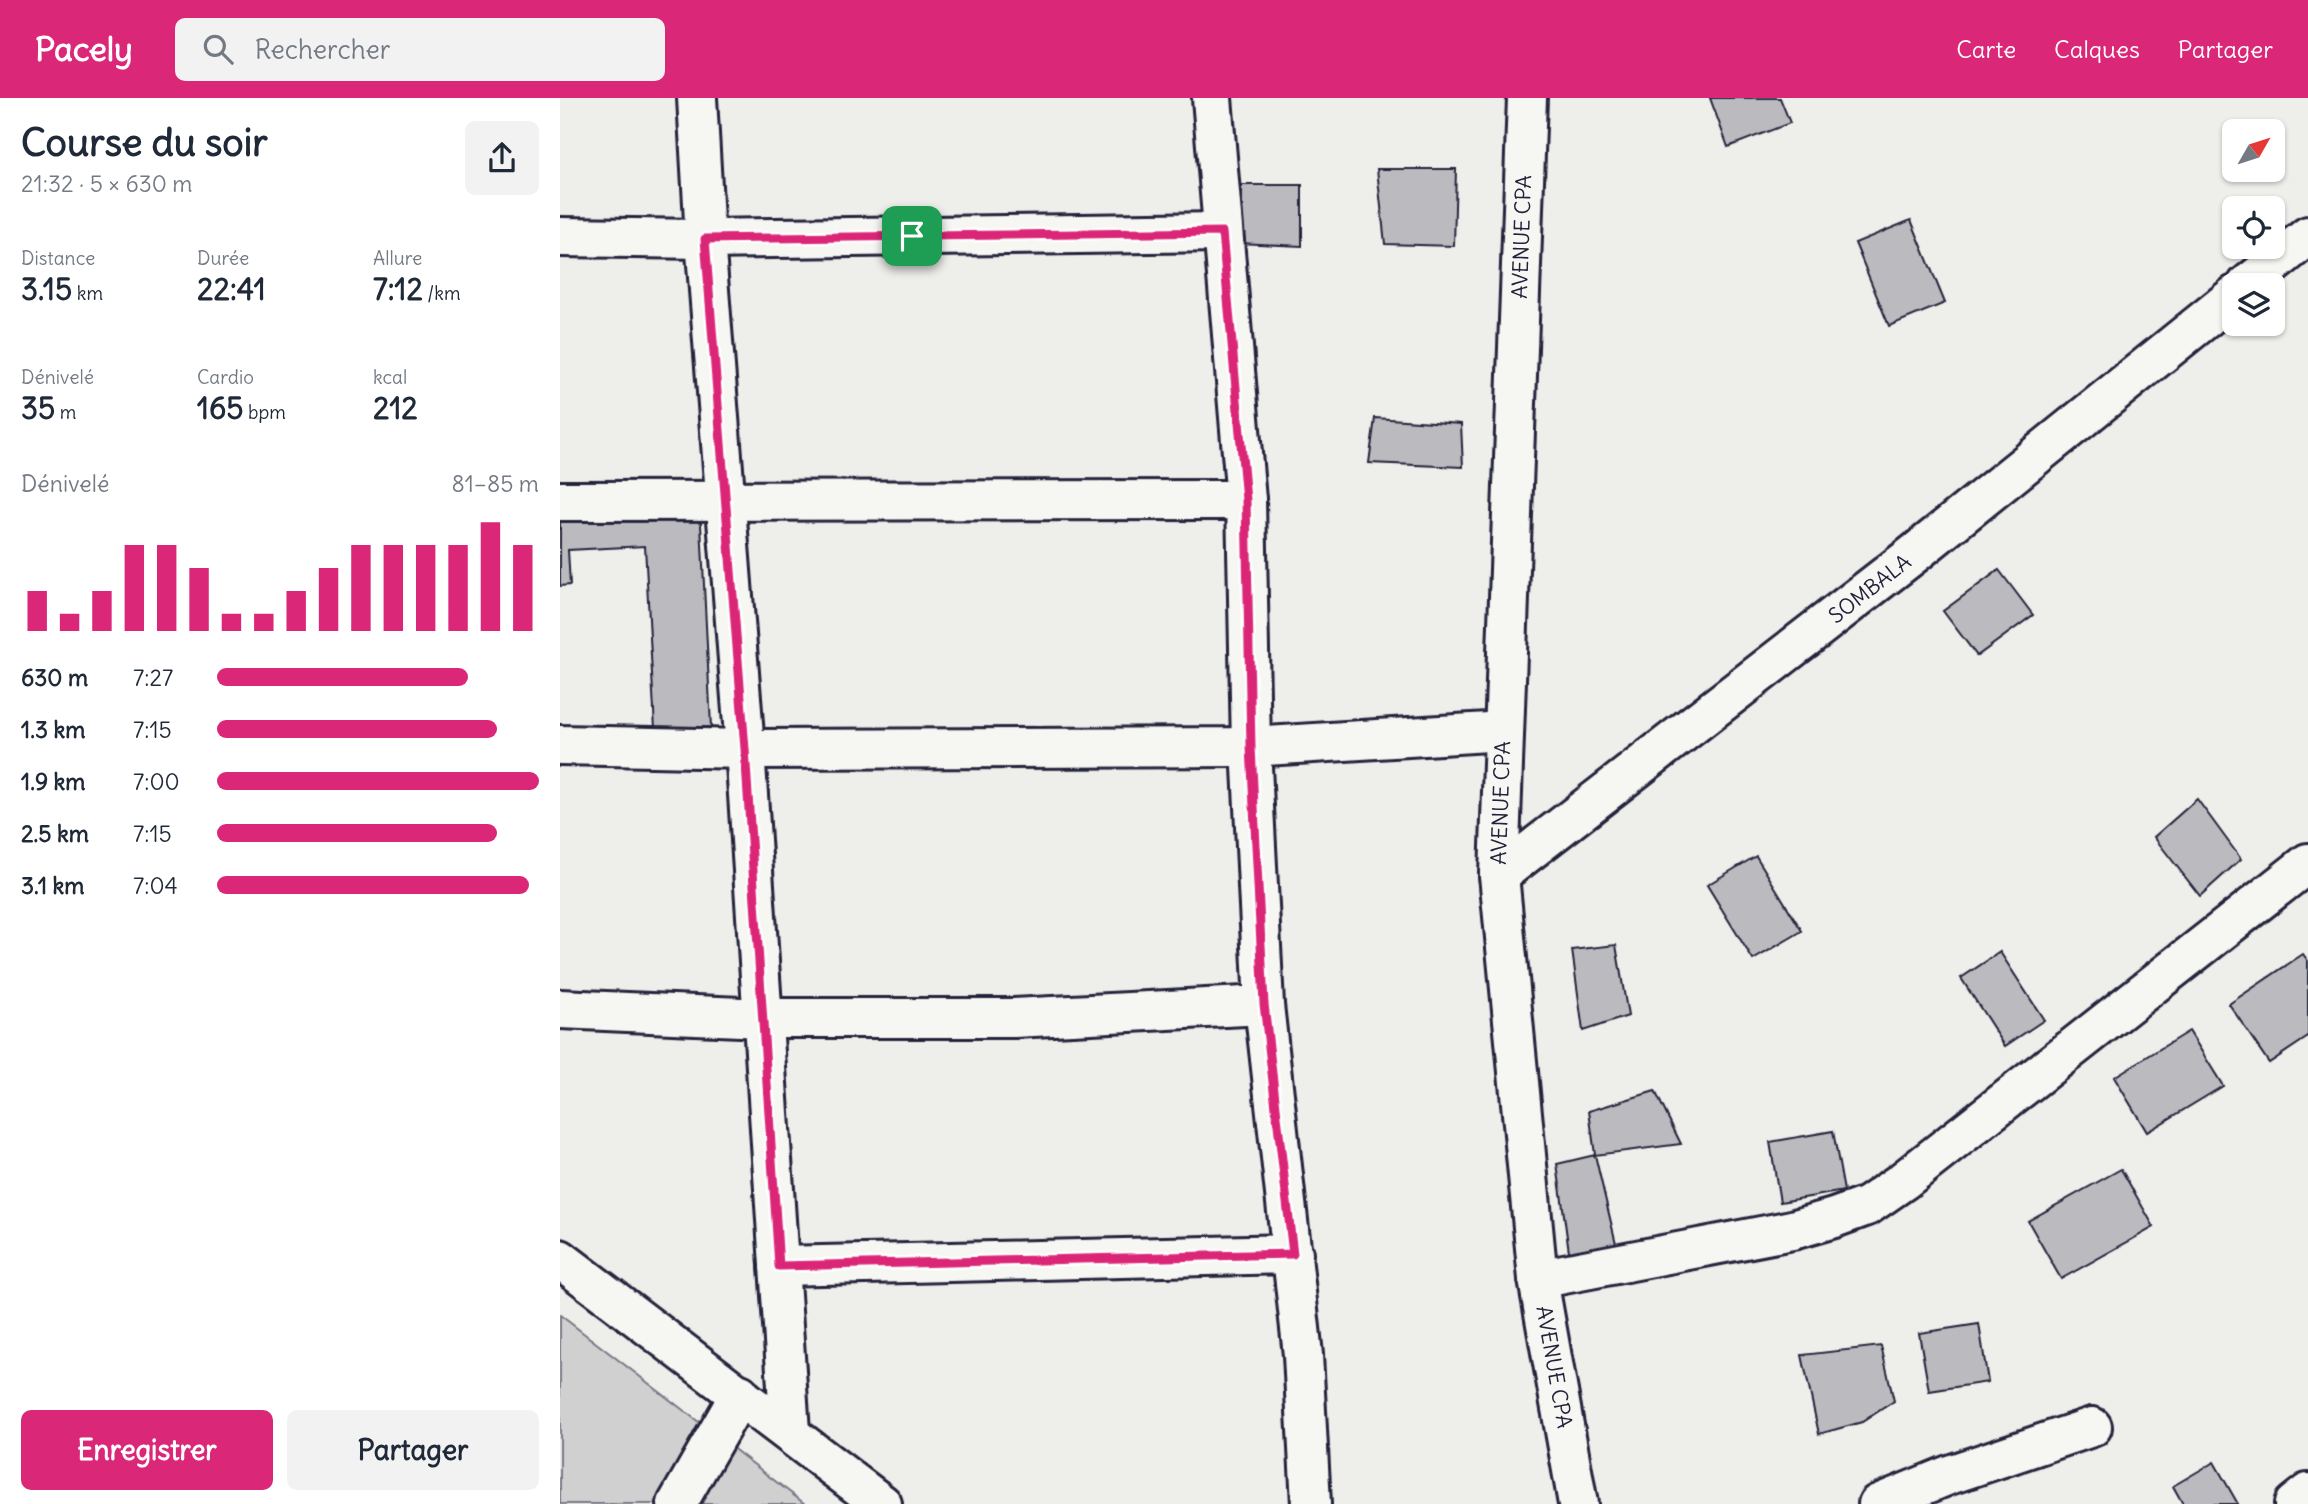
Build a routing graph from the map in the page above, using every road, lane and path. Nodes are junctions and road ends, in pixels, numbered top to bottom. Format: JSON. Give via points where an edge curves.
{"nodes":[{"id":1,"x":697,"y":98,"type":"edge"},
{"id":2,"x":1212,"y":98,"type":"edge"},
{"id":3,"x":1527,"y":98,"type":"edge"},
{"id":4,"x":1222,"y":232,"type":"junction"},
{"id":5,"x":2308,"y":236,"type":"edge"},
{"id":6,"x":560,"y":237,"type":"edge"},
{"id":7,"x":705,"y":239,"type":"junction"},
{"id":8,"x":2262,"y":273,"type":"edge"},
{"id":9,"x":2222,"y":305,"type":"edge"},
{"id":10,"x":725,"y":499,"type":"junction"},
{"id":11,"x":560,"y":500,"type":"edge"},
{"id":12,"x":1246,"y":500,"type":"junction"},
{"id":13,"x":1504,"y":731,"type":"junction"},
{"id":14,"x":560,"y":745,"type":"edge"},
{"id":15,"x":1251,"y":747,"type":"junction"},
{"id":16,"x":745,"y":749,"type":"junction"},
{"id":17,"x":2308,"y":863,"type":"edge"},
{"id":18,"x":1499,"y":875,"type":"junction"},
{"id":19,"x":1264,"y":1004,"type":"junction"},
{"id":20,"x":560,"y":1009,"type":"edge"},
{"id":21,"x":763,"y":1017,"type":"junction"},
{"id":22,"x":1293,"y":1254,"type":"junction"},
{"id":23,"x":560,"y":1259,"type":"edge"},
{"id":24,"x":779,"y":1266,"type":"junction"},
{"id":25,"x":1538,"y":1279,"type":"junction"},
{"id":26,"x":740,"y":1394,"type":"junction"},
{"id":27,"x":2092,"y":1427,"type":"dead end"},
{"id":28,"x":790,"y":1432,"type":"junction"},
{"id":29,"x":2308,"y":1493,"type":"edge"},
{"id":30,"x":677,"y":1504,"type":"edge"},
{"id":31,"x":882,"y":1504,"type":"edge"},
{"id":32,"x":1311,"y":1504,"type":"edge"},
{"id":33,"x":1578,"y":1504,"type":"edge"},
{"id":34,"x":1878,"y":1504,"type":"edge"},
{"id":35,"x":2294,"y":1504,"type":"edge"}],
"edges":[{"from":1,"to":7,"type":"street"},
{"from":2,"to":4,"type":"street"},
{"from":3,"to":13,"type":"street","name":"AVENUE CPA"},
{"from":4,"to":7,"type":"street"},
{"from":4,"to":12,"type":"street"},
{"from":5,"to":8,"type":"street"},
{"from":6,"to":7,"type":"street"},
{"from":7,"to":10,"type":"street"},
{"from":9,"to":18,"type":"street","name":"SOMBALA","via":[[1914,554]]},
{"from":10,"to":11,"type":"street"},
{"from":10,"to":12,"type":"street"},
{"from":10,"to":16,"type":"street"},
{"from":12,"to":15,"type":"street"},
{"from":13,"to":15,"type":"street"},
{"from":13,"to":18,"type":"street","name":"AVENUE CPA"},
{"from":14,"to":16,"type":"street"},
{"from":15,"to":16,"type":"street"},
{"from":15,"to":19,"type":"street"},
{"from":16,"to":21,"type":"street"},
{"from":17,"to":25,"type":"street","via":[[1867,1206],[1791,1230]]},
{"from":18,"to":25,"type":"street","name":"AVENUE CPA"},
{"from":19,"to":21,"type":"street","via":[[1014,1018]]},
{"from":19,"to":22,"type":"street"},
{"from":20,"to":21,"type":"street"},
{"from":21,"to":24,"type":"street"},
{"from":22,"to":24,"type":"street"},
{"from":22,"to":32,"type":"street"},
{"from":23,"to":26,"type":"street"},
{"from":24,"to":28,"type":"street"},
{"from":25,"to":33,"type":"street","name":"AVENUE CPA"},
{"from":26,"to":28,"type":"street"},
{"from":26,"to":30,"type":"street"},
{"from":27,"to":34,"type":"street"},
{"from":28,"to":31,"type":"street"},
{"from":29,"to":35,"type":"street"}]}
